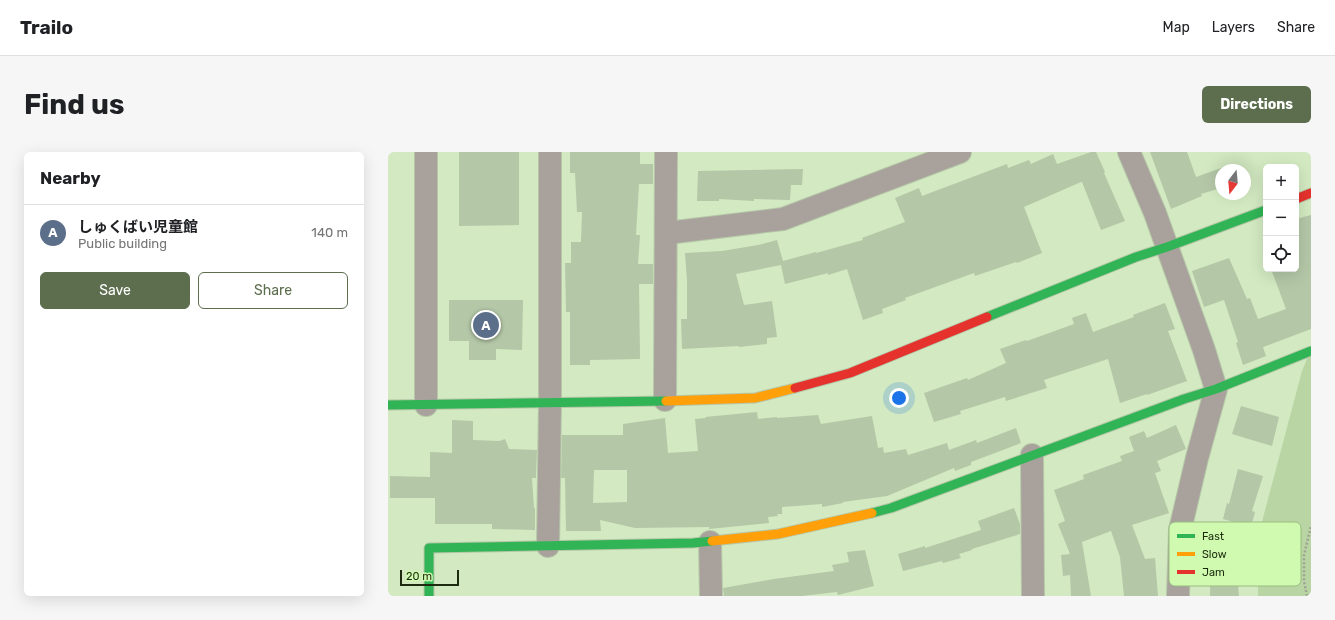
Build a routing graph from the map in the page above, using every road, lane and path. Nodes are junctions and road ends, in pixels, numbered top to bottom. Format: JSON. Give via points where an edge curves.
{"nodes":[{"id":1,"x":426,"y":152,"type":"edge"},
{"id":2,"x":550,"y":152,"type":"edge"},
{"id":3,"x":666,"y":152,"type":"edge"},
{"id":4,"x":960,"y":152,"type":"edge"},
{"id":5,"x":1129,"y":152,"type":"edge"},
{"id":6,"x":1311,"y":193,"type":"edge"},
{"id":7,"x":1299,"y":198,"type":"edge"},
{"id":8,"x":1263,"y":211,"type":"edge"},
{"id":9,"x":667,"y":233,"type":"junction"},
{"id":10,"x":1167,"y":247,"type":"junction"},
{"id":11,"x":1311,"y":351,"type":"edge"},
{"id":12,"x":1216,"y":389,"type":"junction"},
{"id":13,"x":665,"y":400,"type":"junction"},
{"id":14,"x":550,"y":402,"type":"junction"},
{"id":15,"x":388,"y":405,"type":"edge"},
{"id":16,"x":426,"y":405,"type":"junction"},
{"id":17,"x":1032,"y":455,"type":"junction"},
{"id":18,"x":1182,"y":522,"type":"edge"},
{"id":19,"x":1311,"y":526,"type":"edge"},
{"id":20,"x":710,"y":542,"type":"junction"},
{"id":21,"x":548,"y":546,"type":"junction"},
{"id":22,"x":1178,"y":586,"type":"edge"},
{"id":23,"x":429,"y":596,"type":"edge"},
{"id":24,"x":711,"y":596,"type":"edge"},
{"id":25,"x":1033,"y":596,"type":"edge"},
{"id":26,"x":1178,"y":596,"type":"edge"},
{"id":27,"x":1306,"y":596,"type":"edge"}],
"edges":[{"from":1,"to":16,"type":"street"},
{"from":2,"to":14,"type":"street"},
{"from":3,"to":9,"type":"street"},
{"from":4,"to":9,"type":"street","via":[[783,219]]},
{"from":5,"to":10,"type":"street"},
{"from":6,"to":7,"type":"street"},
{"from":8,"to":10,"type":"street"},
{"from":9,"to":13,"type":"street"},
{"from":10,"to":12,"type":"street"},
{"from":10,"to":13,"type":"street","via":[[850,373],[755,398]]},
{"from":11,"to":12,"type":"street"},
{"from":12,"to":17,"type":"street"},
{"from":12,"to":18,"type":"street"},
{"from":13,"to":14,"type":"street"},
{"from":14,"to":16,"type":"street"},
{"from":14,"to":21,"type":"street"},
{"from":15,"to":16,"type":"street"},
{"from":17,"to":20,"type":"street","via":[[891,508],[778,534]]},
{"from":17,"to":25,"type":"street"},
{"from":19,"to":27,"type":"path","via":[[1304,555]]},
{"from":20,"to":21,"type":"street"},
{"from":20,"to":24,"type":"street"},
{"from":21,"to":23,"type":"street","via":[[429,548]]},
{"from":22,"to":26,"type":"street"}]}
